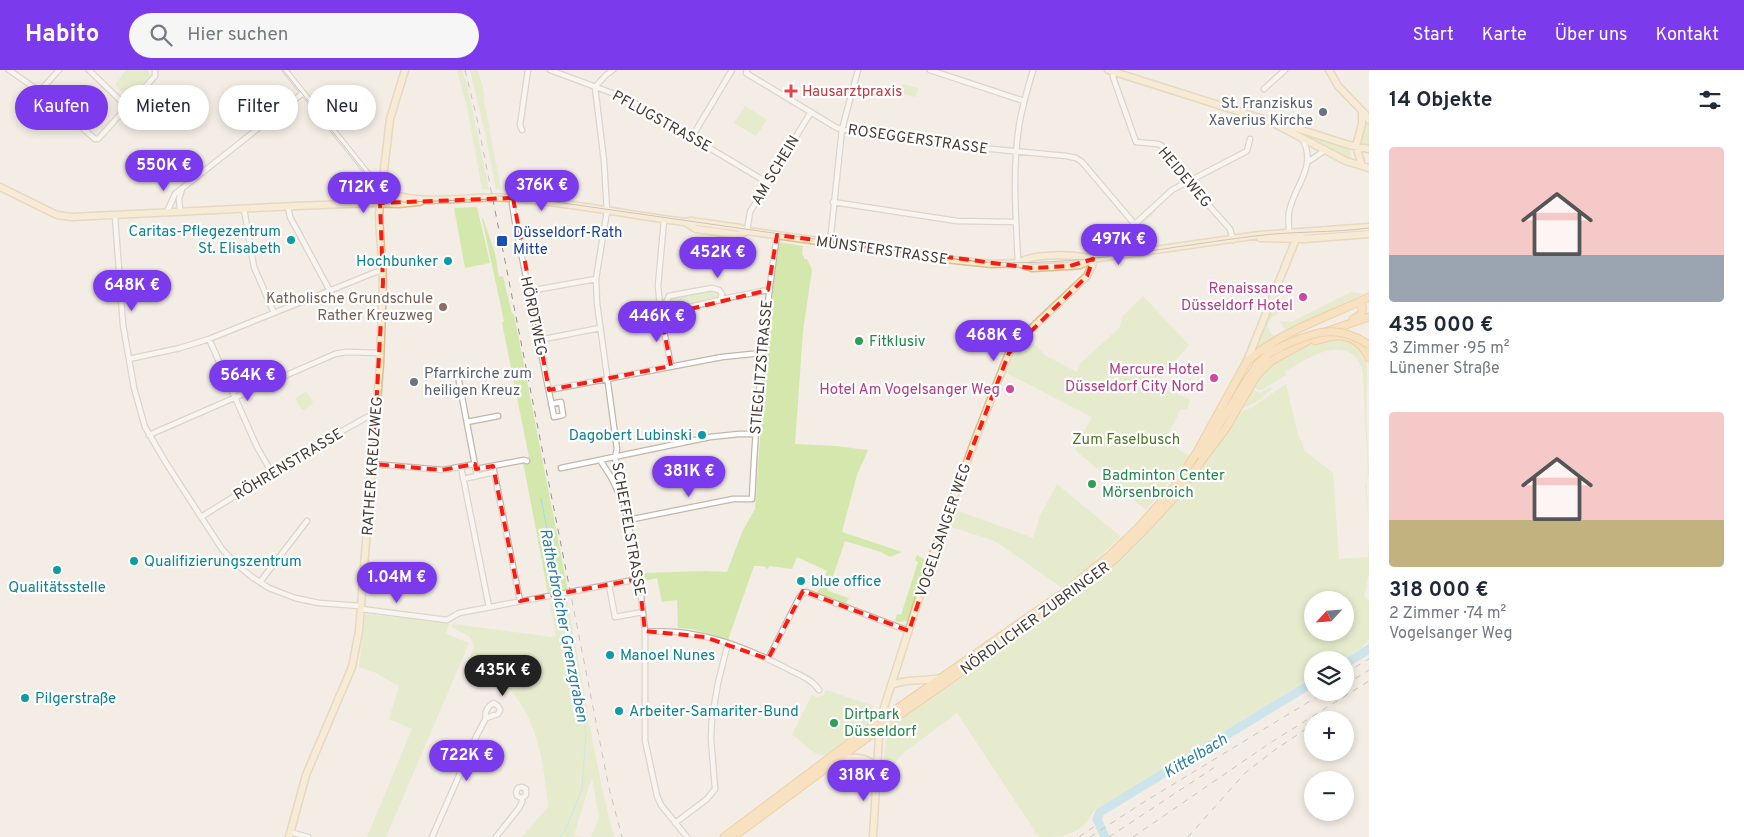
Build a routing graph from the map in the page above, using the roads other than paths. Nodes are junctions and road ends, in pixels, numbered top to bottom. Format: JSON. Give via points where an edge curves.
{"nodes":[{"id":1,"x":9,"y":70,"type":"edge"},
{"id":2,"x":60,"y":70,"type":"edge"},
{"id":3,"x":88,"y":70,"type":"edge"},
{"id":4,"x":155,"y":70,"type":"edge"},
{"id":5,"x":285,"y":70,"type":"edge"},
{"id":6,"x":405,"y":70,"type":"edge"},
{"id":7,"x":528,"y":70,"type":"edge"},
{"id":8,"x":550,"y":70,"type":"edge"},
{"id":9,"x":613,"y":70,"type":"edge"},
{"id":10,"x":732,"y":70,"type":"edge"},
{"id":11,"x":858,"y":70,"type":"edge"},
{"id":12,"x":930,"y":70,"type":"edge"},
{"id":13,"x":1033,"y":70,"type":"edge"},
{"id":14,"x":1285,"y":70,"type":"edge"},
{"id":15,"x":1329,"y":70,"type":"edge"},
{"id":16,"x":747,"y":71,"type":"edge"},
{"id":17,"x":1110,"y":71,"type":"edge"},
{"id":18,"x":29,"y":85,"type":"edge"},
{"id":19,"x":46,"y":85,"type":"edge"},
{"id":20,"x":147,"y":85,"type":"edge"},
{"id":21,"x":595,"y":87,"type":"junction"},
{"id":22,"x":1264,"y":89,"type":"dead end"},
{"id":23,"x":303,"y":93,"type":"junction"},
{"id":24,"x":118,"y":98,"type":"edge"},
{"id":25,"x":1024,"y":101,"type":"junction"},
{"id":26,"x":811,"y":112,"type":"junction"},
{"id":27,"x":1362,"y":112,"type":"junction"},
{"id":28,"x":118,"y":117,"type":"edge"},
{"id":29,"x":1369,"y":121,"type":"edge"},
{"id":30,"x":1272,"y":122,"type":"junction"},
{"id":31,"x":1362,"y":124,"type":"junction"},
{"id":32,"x":108,"y":128,"type":"edge"},
{"id":33,"x":842,"y":129,"type":"junction"},
{"id":34,"x":83,"y":130,"type":"edge"},
{"id":35,"x":106,"y":130,"type":"edge"},
{"id":36,"x":522,"y":130,"type":"dead end"},
{"id":37,"x":692,"y":137,"type":"junction"},
{"id":38,"x":1250,"y":139,"type":"dead end"},
{"id":39,"x":1303,"y":140,"type":"junction"},
{"id":40,"x":1356,"y":146,"type":"junction"},
{"id":41,"x":1248,"y":148,"type":"junction"},
{"id":42,"x":1369,"y":149,"type":"edge"},
{"id":43,"x":1255,"y":150,"type":"dead end"},
{"id":44,"x":1324,"y":151,"type":"junction"},
{"id":45,"x":1016,"y":152,"type":"junction"},
{"id":46,"x":1309,"y":161,"type":"junction"},
{"id":47,"x":1367,"y":167,"type":"edge"},
{"id":48,"x":1187,"y":181,"type":"junction"},
{"id":49,"x":768,"y":183,"type":"junction"},
{"id":50,"x":0,"y":187,"type":"edge"},
{"id":51,"x":182,"y":188,"type":"junction"},
{"id":52,"x":381,"y":190,"type":"junction"},
{"id":53,"x":513,"y":198,"type":"junction"},
{"id":54,"x":424,"y":200,"type":"junction"},
{"id":55,"x":833,"y":202,"type":"junction"},
{"id":56,"x":380,"y":203,"type":"junction"},
{"id":57,"x":288,"y":207,"type":"junction"},
{"id":58,"x":244,"y":209,"type":"junction"},
{"id":59,"x":607,"y":211,"type":"junction"},
{"id":60,"x":167,"y":212,"type":"junction"},
{"id":61,"x":180,"y":212,"type":"junction"},
{"id":62,"x":115,"y":216,"type":"junction"},
{"id":63,"x":664,"y":220,"type":"junction"},
{"id":64,"x":1016,"y":222,"type":"junction"},
{"id":65,"x":1134,"y":224,"type":"junction"},
{"id":66,"x":1369,"y":227,"type":"edge"},
{"id":67,"x":747,"y":231,"type":"junction"},
{"id":68,"x":1305,"y":231,"type":"junction"},
{"id":69,"x":1289,"y":232,"type":"junction"},
{"id":70,"x":1369,"y":234,"type":"edge"},
{"id":71,"x":777,"y":235,"type":"junction"},
{"id":72,"x":1249,"y":237,"type":"junction"},
{"id":73,"x":1285,"y":239,"type":"junction"},
{"id":74,"x":1296,"y":239,"type":"junction"},
{"id":75,"x":1233,"y":240,"type":"junction"},
{"id":76,"x":830,"y":243,"type":"junction"},
{"id":77,"x":1292,"y":248,"type":"junction"},
{"id":78,"x":1142,"y":253,"type":"junction"},
{"id":79,"x":1093,"y":260,"type":"junction"},
{"id":80,"x":1018,"y":263,"type":"junction"},
{"id":81,"x":383,"y":271,"type":"junction"},
{"id":82,"x":596,"y":279,"type":"junction"},
{"id":83,"x":330,"y":290,"type":"junction"},
{"id":84,"x":768,"y":290,"type":"junction"},
{"id":85,"x":529,"y":291,"type":"junction"},
{"id":86,"x":669,"y":296,"type":"junction"},
{"id":87,"x":1369,"y":297,"type":"edge"},
{"id":88,"x":659,"y":298,"type":"junction"},
{"id":89,"x":722,"y":299,"type":"junction"},
{"id":90,"x":1357,"y":302,"type":"junction"},
{"id":91,"x":672,"y":311,"type":"junction"},
{"id":92,"x":274,"y":313,"type":"junction"},
{"id":93,"x":661,"y":316,"type":"junction"},
{"id":94,"x":1369,"y":317,"type":"edge"},
{"id":95,"x":1347,"y":323,"type":"junction"},
{"id":96,"x":600,"y":328,"type":"junction"},
{"id":97,"x":209,"y":339,"type":"junction"},
{"id":98,"x":539,"y":340,"type":"junction"},
{"id":99,"x":1305,"y":343,"type":"junction"},
{"id":100,"x":1369,"y":344,"type":"edge"},
{"id":101,"x":762,"y":352,"type":"junction"},
{"id":102,"x":380,"y":353,"type":"junction"},
{"id":103,"x":1369,"y":358,"type":"edge"},
{"id":104,"x":129,"y":359,"type":"junction"},
{"id":105,"x":1247,"y":361,"type":"junction"},
{"id":106,"x":671,"y":366,"type":"junction"},
{"id":107,"x":466,"y":375,"type":"dead end"},
{"id":108,"x":606,"y":378,"type":"junction"},
{"id":109,"x":549,"y":390,"type":"junction"},
{"id":110,"x":235,"y":397,"type":"junction"},
{"id":111,"x":552,"y":404,"type":"dead end"},
{"id":112,"x":498,"y":416,"type":"dead end"},
{"id":113,"x":376,"y":417,"type":"junction"},
{"id":114,"x":466,"y":422,"type":"junction"},
{"id":115,"x":148,"y":434,"type":"junction"},
{"id":116,"x":755,"y":434,"type":"junction"},
{"id":117,"x":615,"y":456,"type":"junction"},
{"id":118,"x":600,"y":460,"type":"junction"},
{"id":119,"x":527,"y":461,"type":"dead end"},
{"id":120,"x":372,"y":464,"type":"junction"},
{"id":121,"x":493,"y":466,"type":"junction"},
{"id":122,"x":461,"y":467,"type":"junction"},
{"id":123,"x":475,"y":467,"type":"junction"},
{"id":124,"x":561,"y":468,"type":"dead end"},
{"id":125,"x":494,"y":472,"type":"junction"},
{"id":126,"x":272,"y":473,"type":"junction"},
{"id":127,"x":477,"y":476,"type":"junction"},
{"id":128,"x":463,"y":479,"type":"junction"},
{"id":129,"x":1175,"y":486,"type":"junction"},
{"id":130,"x":623,"y":503,"type":"junction"},
{"id":131,"x":201,"y":517,"type":"junction"},
{"id":132,"x":628,"y":520,"type":"junction"},
{"id":133,"x":307,"y":521,"type":"dead end"},
{"id":134,"x":639,"y":579,"type":"junction"},
{"id":135,"x":260,"y":582,"type":"junction"},
{"id":136,"x":609,"y":585,"type":"junction"},
{"id":137,"x":520,"y":601,"type":"junction"},
{"id":138,"x":489,"y":607,"type":"junction"},
{"id":139,"x":361,"y":608,"type":"junction"},
{"id":140,"x":642,"y":612,"type":"junction"},
{"id":141,"x":645,"y":631,"type":"junction"},
{"id":142,"x":909,"y":631,"type":"junction"},
{"id":143,"x":728,"y":643,"type":"junction"},
{"id":144,"x":768,"y":659,"type":"junction"},
{"id":145,"x":895,"y":672,"type":"junction"},
{"id":146,"x":944,"y":677,"type":"junction"},
{"id":147,"x":904,"y":681,"type":"junction"},
{"id":148,"x":891,"y":685,"type":"junction"},
{"id":149,"x":819,"y":690,"type":"dead end"},
{"id":150,"x":486,"y":718,"type":"dead end"},
{"id":151,"x":880,"y":720,"type":"junction"},
{"id":152,"x":879,"y":730,"type":"junction"},
{"id":153,"x":835,"y":762,"type":"junction"},
{"id":154,"x":877,"y":769,"type":"junction"},
{"id":155,"x":522,"y":798,"type":"dead end"},
{"id":156,"x":675,"y":823,"type":"junction"},
{"id":157,"x":290,"y":835,"type":"edge"},
{"id":158,"x":308,"y":837,"type":"edge"},
{"id":159,"x":432,"y":837,"type":"edge"},
{"id":160,"x":496,"y":837,"type":"edge"},
{"id":161,"x":687,"y":837,"type":"edge"},
{"id":162,"x":724,"y":837,"type":"edge"},
{"id":163,"x":733,"y":837,"type":"edge"},
{"id":164,"x":872,"y":837,"type":"edge"}],
"edges":[{"from":1,"to":18,"type":"street"},
{"from":2,"to":19,"type":"street"},
{"from":3,"to":24,"type":"street"},
{"from":4,"to":20,"type":"street","via":[[155,76]]},
{"from":5,"to":23,"type":"street"},
{"from":6,"to":52,"type":"street","name":"RATHER KREUZWEG","via":[[390,119]]},
{"from":7,"to":36,"type":"street"},
{"from":8,"to":21,"type":"street","name":"PFLUGSTRASSE"},
{"from":9,"to":21,"type":"street"},
{"from":10,"to":37,"type":"street"},
{"from":11,"to":33,"type":"street"},
{"from":12,"to":25,"type":"street"},
{"from":13,"to":25,"type":"street"},
{"from":14,"to":22,"type":"street"},
{"from":15,"to":27,"type":"street","via":[[1338,86]]},
{"from":16,"to":26,"type":"street","name":"ROSEGGERSTRASSE"},
{"from":17,"to":30,"type":"street"},
{"from":17,"to":48,"type":"street","name":"HEIDEWEG","via":[[1136,142],[1161,145]]},
{"from":21,"to":37,"type":"street","name":"PFLUGSTRASSE","via":[[628,99]]},
{"from":21,"to":59,"type":"street","name":"SCHEFFELSTRASSE"},
{"from":23,"to":51,"type":"street"},
{"from":23,"to":52,"type":"street"},
{"from":25,"to":45,"type":"street"},
{"from":26,"to":33,"type":"street","name":"ROSEGGERSTRASSE"},
{"from":26,"to":49,"type":"street","name":"AM SCHEIN"},
{"from":27,"to":29,"type":"street"},
{"from":27,"to":31,"type":"street"},
{"from":28,"to":32,"type":"street"},
{"from":29,"to":31,"type":"street"},
{"from":30,"to":39,"type":"street"},
{"from":30,"to":40,"type":"street"},
{"from":31,"to":40,"type":"street"},
{"from":33,"to":45,"type":"street","name":"ROSEGGERSTRASSE","via":[[915,142]]},
{"from":33,"to":55,"type":"street"},
{"from":34,"to":35,"type":"street","via":[[95,140]]},
{"from":37,"to":49,"type":"street","name":"PFLUGSTRASSE"},
{"from":38,"to":41,"type":"street"},
{"from":39,"to":44,"type":"street"},
{"from":39,"to":46,"type":"street"},
{"from":40,"to":42,"type":"street"},
{"from":40,"to":47,"type":"street"},
{"from":41,"to":43,"type":"street"},
{"from":41,"to":48,"type":"street"},
{"from":44,"to":46,"type":"street"},
{"from":44,"to":47,"type":"street"},
{"from":45,"to":64,"type":"street"},
{"from":45,"to":65,"type":"street","name":"ROSEGGERSTRASSE","via":[[1078,159]]},
{"from":46,"to":69,"type":"street","via":[[1291,206]]},
{"from":48,"to":65,"type":"street"},
{"from":48,"to":75,"type":"street","name":"HEIDEWEG","via":[[1230,229]]},
{"from":49,"to":67,"type":"street","name":"AM SCHEIN","via":[[750,212]]},
{"from":50,"to":62,"type":"street","name":"MÜNSTERSTRASSE","via":[[64,216]]},
{"from":51,"to":60,"type":"street","via":[[173,197]]},
{"from":51,"to":61,"type":"street"},
{"from":52,"to":54,"type":"street","name":"MÜNSTERSTRASSE"},
{"from":52,"to":56,"type":"street","name":"RATHER KREUZWEG"},
{"from":53,"to":54,"type":"street","name":"MÜNSTERSTRASSE"},
{"from":53,"to":59,"type":"street","name":"MÜNSTERSTRASSE"},
{"from":53,"to":85,"type":"street","name":"HÖRDTWEG"},
{"from":54,"to":56,"type":"street","name":"MÜNSTERSTRASSE"},
{"from":55,"to":64,"type":"street","via":[[957,220]]},
{"from":55,"to":76,"type":"street"},
{"from":56,"to":57,"type":"street","name":"MÜNSTERSTRASSE"},
{"from":56,"to":81,"type":"street","name":"RATHER KREUZWEG"},
{"from":57,"to":58,"type":"street","name":"MÜNSTERSTRASSE"},
{"from":57,"to":83,"type":"street","via":[[290,217]]},
{"from":58,"to":61,"type":"street","name":"MÜNSTERSTRASSE"},
{"from":58,"to":92,"type":"street","via":[[254,267]]},
{"from":59,"to":63,"type":"street","name":"MÜNSTERSTRASSE"},
{"from":59,"to":82,"type":"street","name":"SCHEFFELSTRASSE"},
{"from":60,"to":61,"type":"street","name":"MÜNSTERSTRASSE"},
{"from":60,"to":62,"type":"street","name":"MÜNSTERSTRASSE"},
{"from":62,"to":104,"type":"street","via":[[123,325]]},
{"from":63,"to":67,"type":"street","name":"MÜNSTERSTRASSE"},
{"from":63,"to":88,"type":"street"},
{"from":64,"to":80,"type":"street"},
{"from":65,"to":78,"type":"street","via":[[1140,234]]},
{"from":66,"to":68,"type":"street","name":"MÜNSTERSTRASSE"},
{"from":67,"to":71,"type":"street","name":"MÜNSTERSTRASSE"},
{"from":68,"to":69,"type":"street","name":"MÜNSTERSTRASSE"},
{"from":68,"to":74,"type":"street","name":"NÖRDLICHER ZUBRINGER"},
{"from":69,"to":72,"type":"street","name":"MÜNSTERSTRASSE"},
{"from":70,"to":74,"type":"street","name":"MÜNSTERSTRASSE"},
{"from":71,"to":76,"type":"street","name":"MÜNSTERSTRASSE"},
{"from":71,"to":84,"type":"street","name":"STIEGLITZSTRASSE"},
{"from":72,"to":73,"type":"street","name":"MÜNSTERSTRASSE"},
{"from":72,"to":75,"type":"street","name":"MÜNSTERSTRASSE"},
{"from":73,"to":74,"type":"street","name":"MÜNSTERSTRASSE"},
{"from":73,"to":77,"type":"street"},
{"from":74,"to":77,"type":"street","name":"NÖRDLICHER ZUBRINGER"},
{"from":75,"to":78,"type":"street","name":"MÜNSTERSTRASSE"},
{"from":76,"to":80,"type":"street","name":"MÜNSTERSTRASSE","via":[[971,262]]},
{"from":77,"to":105,"type":"street","name":"NÖRDLICHER ZUBRINGER"},
{"from":78,"to":79,"type":"street","name":"MÜNSTERSTRASSE"},
{"from":79,"to":80,"type":"street","name":"MÜNSTERSTRASSE","via":[[1080,256],[1032,257]]},
{"from":79,"to":80,"type":"street","name":"MÜNSTERSTRASSE","via":[[1080,265],[1032,268]]},
{"from":79,"to":142,"type":"street","name":"VOGELSANGER WEG","via":[[1087,276],[1022,336],[1009,353],[952,500]]},
{"from":81,"to":83,"type":"street"},
{"from":81,"to":102,"type":"street","name":"RATHER KREUZWEG"},
{"from":82,"to":85,"type":"street"},
{"from":82,"to":96,"type":"street","name":"SCHEFFELSTRASSE"},
{"from":83,"to":92,"type":"street"},
{"from":84,"to":89,"type":"street"},
{"from":84,"to":101,"type":"street","name":"STIEGLITZSTRASSE"},
{"from":85,"to":98,"type":"street","name":"HÖRDTWEG"},
{"from":86,"to":88,"type":"street"},
{"from":86,"to":89,"type":"street","via":[[715,288],[721,292]]},
{"from":86,"to":91,"type":"street","via":[[666,303]]},
{"from":87,"to":90,"type":"main road","name":"NÖRDLICHER ZUBRINGER"},
{"from":88,"to":93,"type":"street"},
{"from":89,"to":91,"type":"street"},
{"from":90,"to":95,"type":"main road","via":[[1363,307],[1361,314]]},
{"from":90,"to":105,"type":"main road","name":"NÖRDLICHER ZUBRINGER","via":[[1292,333]]},
{"from":91,"to":93,"type":"street"},
{"from":92,"to":97,"type":"street"},
{"from":93,"to":106,"type":"street"},
{"from":94,"to":95,"type":"main road","name":"NÖRDLICHER ZUBRINGER"},
{"from":95,"to":99,"type":"main road","name":"NÖRDLICHER ZUBRINGER"},
{"from":96,"to":98,"type":"street"},
{"from":96,"to":108,"type":"street","name":"SCHEFFELSTRASSE"},
{"from":97,"to":104,"type":"street"},
{"from":97,"to":110,"type":"street"},
{"from":98,"to":109,"type":"street","name":"HÖRDTWEG"},
{"from":99,"to":103,"type":"main road","via":[[1341,336],[1357,342]]},
{"from":99,"to":152,"type":"main road","name":"NÖRDLICHER ZUBRINGER","via":[[1262,368],[1226,428],[1194,471],[1115,559],[1061,603]]},
{"from":100,"to":129,"type":"main road","bridge":true,"via":[[1331,331],[1305,335],[1262,358],[1206,447]]},
{"from":101,"to":106,"type":"street"},
{"from":101,"to":116,"type":"street","name":"STIEGLITZSTRASSE"},
{"from":102,"to":110,"type":"street","via":[[335,354]]},
{"from":102,"to":113,"type":"street","name":"RATHER KREUZWEG"},
{"from":104,"to":115,"type":"street","via":[[139,411]]},
{"from":105,"to":129,"type":"main road","name":"NÖRDLICHER ZUBRINGER"},
{"from":106,"to":108,"type":"street"},
{"from":107,"to":114,"type":"street","via":[[458,376]]},
{"from":108,"to":109,"type":"street"},
{"from":108,"to":117,"type":"street","name":"SCHEFFELSTRASSE","via":[[617,449]]},
{"from":109,"to":111,"type":"street","name":"HÖRDTWEG"},
{"from":110,"to":115,"type":"street"},
{"from":110,"to":126,"type":"street"},
{"from":112,"to":114,"type":"street"},
{"from":113,"to":120,"type":"street","name":"RATHER KREUZWEG"},
{"from":113,"to":126,"type":"street","name":"RÖHRENSTRASSE","via":[[367,417]]},
{"from":114,"to":123,"type":"street"},
{"from":115,"to":131,"type":"street"},
{"from":116,"to":117,"type":"street","via":[[727,434]]},
{"from":116,"to":132,"type":"street","name":"STIEGLITZSTRASSE","via":[[752,498]]},
{"from":117,"to":118,"type":"street"},
{"from":117,"to":130,"type":"street","name":"SCHEFFELSTRASSE"},
{"from":118,"to":124,"type":"street"},
{"from":118,"to":130,"type":"street"},
{"from":119,"to":121,"type":"street"},
{"from":120,"to":122,"type":"street","via":[[436,470]]},
{"from":120,"to":139,"type":"street","name":"RATHER KREUZWEG"},
{"from":121,"to":123,"type":"street"},
{"from":121,"to":125,"type":"street"},
{"from":122,"to":123,"type":"street"},
{"from":122,"to":128,"type":"street"},
{"from":123,"to":127,"type":"street"},
{"from":125,"to":127,"type":"street"},
{"from":125,"to":137,"type":"street"},
{"from":126,"to":131,"type":"street","name":"RÖHRENSTRASSE"},
{"from":127,"to":128,"type":"street"},
{"from":128,"to":138,"type":"street"},
{"from":129,"to":146,"type":"main road","name":"NÖRDLICHER ZUBRINGER","via":[[1139,527],[1097,567]]},
{"from":130,"to":132,"type":"street","name":"SCHEFFELSTRASSE"},
{"from":131,"to":135,"type":"street","via":[[228,556]]},
{"from":132,"to":134,"type":"street","name":"SCHEFFELSTRASSE"},
{"from":133,"to":135,"type":"street"},
{"from":134,"to":136,"type":"street"},
{"from":134,"to":140,"type":"street","name":"SCHEFFELSTRASSE"},
{"from":135,"to":139,"type":"street","via":[[295,598]]},
{"from":136,"to":137,"type":"street"},
{"from":136,"to":140,"type":"street","via":[[615,617]]},
{"from":137,"to":138,"type":"street"},
{"from":138,"to":139,"type":"street","via":[[459,613],[447,620]]},
{"from":139,"to":157,"type":"street","name":"RATHER KREUZWEG","via":[[352,667],[306,775]]},
{"from":140,"to":141,"type":"street","name":"SCHEFFELSTRASSE"},
{"from":141,"to":143,"type":"street","via":[[690,634]]},
{"from":141,"to":156,"type":"street","name":"SCHEFFELSTRASSE","via":[[646,740],[656,796]]},
{"from":142,"to":144,"type":"street","via":[[806,592],[798,598]]},
{"from":142,"to":145,"type":"street","name":"VOGELSANGER WEG"},
{"from":143,"to":144,"type":"street"},
{"from":143,"to":156,"type":"street","via":[[712,718],[715,790]]},
{"from":144,"to":149,"type":"street","via":[[812,682]]},
{"from":145,"to":147,"type":"street"},
{"from":145,"to":148,"type":"street","name":"VOGELSANGER WEG"},
{"from":146,"to":147,"type":"street"},
{"from":146,"to":151,"type":"main road","name":"NÖRDLICHER ZUBRINGER"},
{"from":147,"to":148,"type":"street"},
{"from":148,"to":151,"type":"street","name":"VOGELSANGER WEG"},
{"from":150,"to":159,"type":"street"},
{"from":151,"to":152,"type":"street","name":"VOGELSANGER WEG"},
{"from":151,"to":162,"type":"main road","name":"NÖRDLICHER ZUBRINGER"},
{"from":152,"to":153,"type":"main road","name":"NÖRDLICHER ZUBRINGER"},
{"from":152,"to":154,"type":"street","name":"VOGELSANGER WEG"},
{"from":153,"to":154,"type":"street","via":[[863,758],[870,760]]},
{"from":153,"to":163,"type":"main road","name":"NÖRDLICHER ZUBRINGER"},
{"from":154,"to":164,"type":"street","name":"VOGELSANGER WEG"},
{"from":155,"to":160,"type":"street","via":[[519,808]]},
{"from":156,"to":161,"type":"street","name":"SCHEFFELSTRASSE"},
{"from":157,"to":158,"type":"street"}]}
